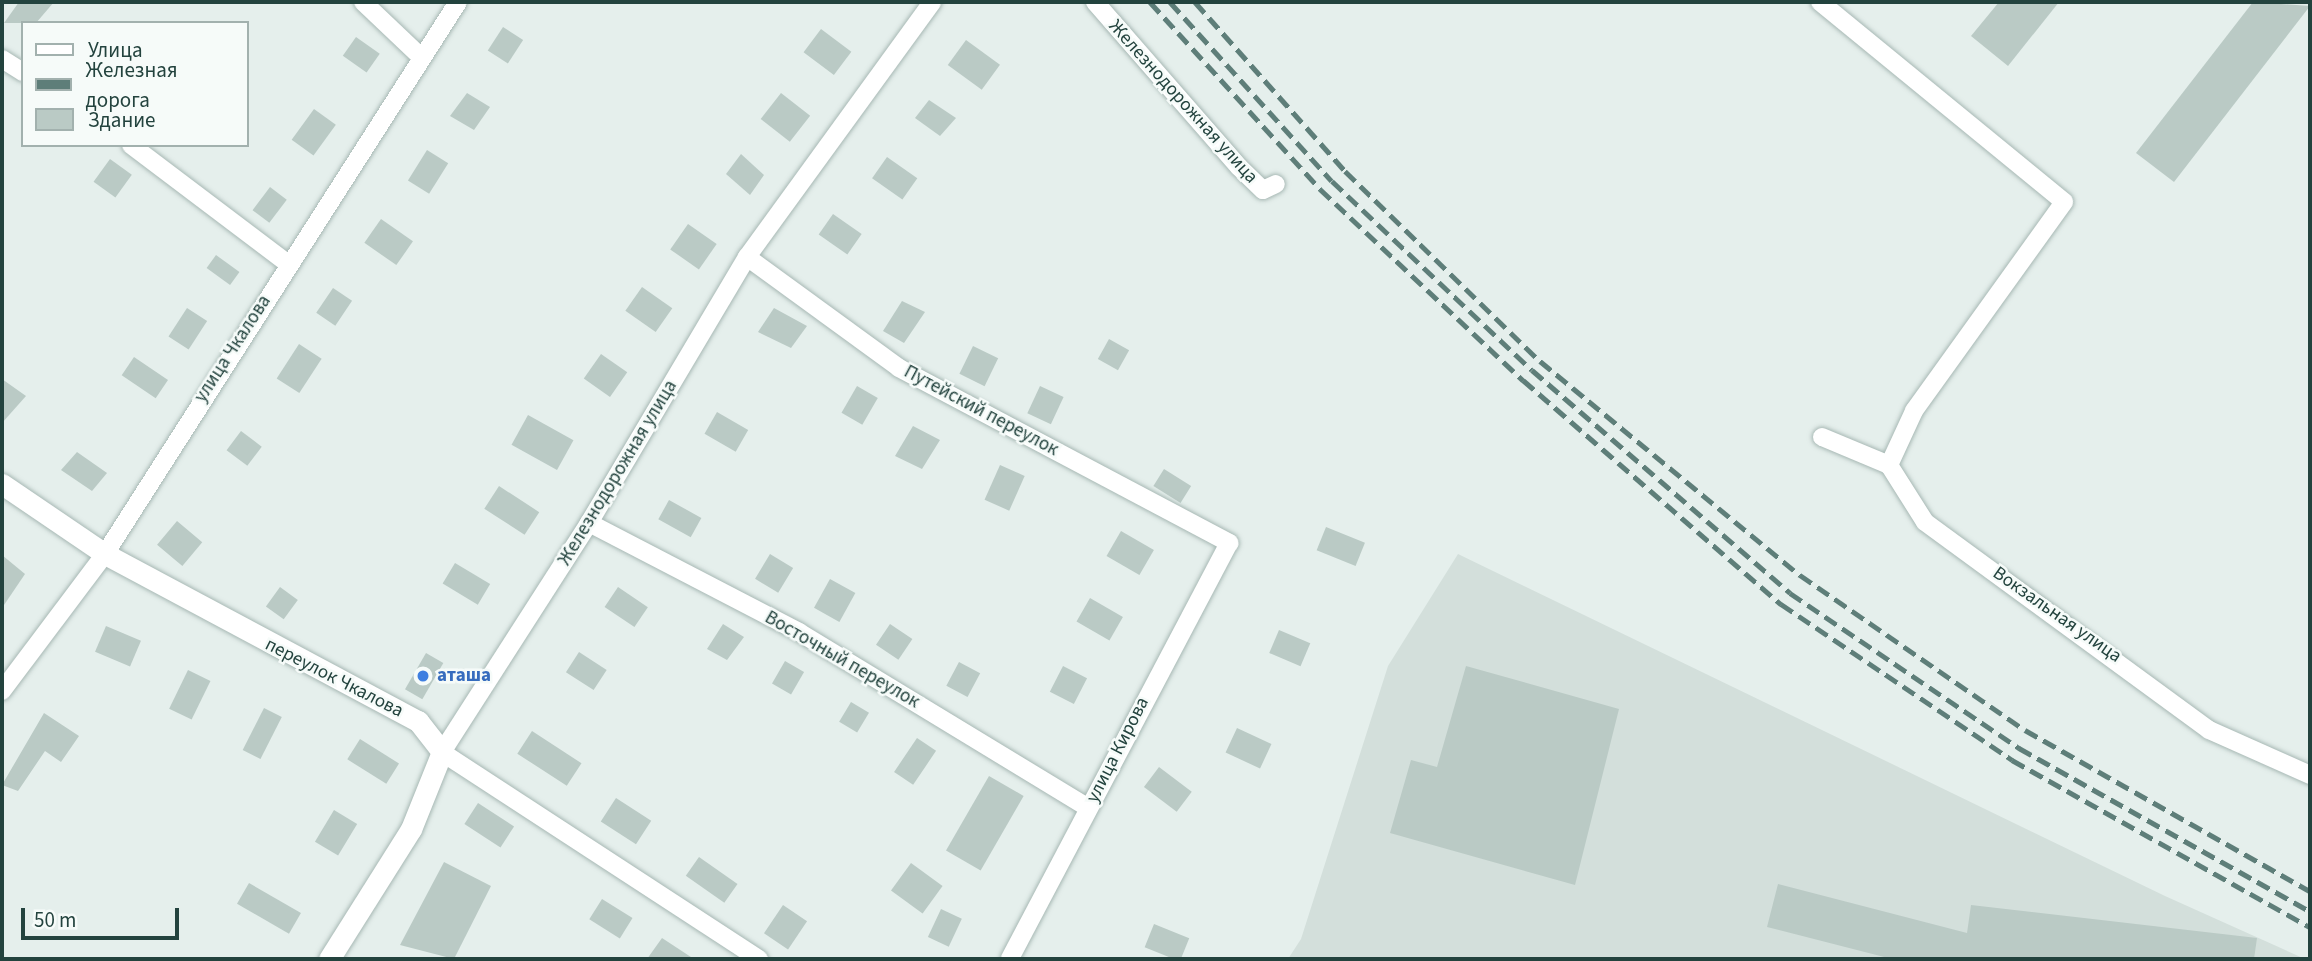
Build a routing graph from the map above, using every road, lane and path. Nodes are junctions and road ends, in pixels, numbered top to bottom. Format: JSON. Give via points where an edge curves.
{"nodes":[{"id":1,"x":363,"y":2,"type":"edge"},
{"id":2,"x":458,"y":2,"type":"edge"},
{"id":3,"x":932,"y":2,"type":"edge"},
{"id":4,"x":1095,"y":2,"type":"edge"},
{"id":5,"x":1820,"y":2,"type":"edge"},
{"id":6,"x":421,"y":57,"type":"junction"},
{"id":7,"x":2,"y":59,"type":"edge"},
{"id":8,"x":21,"y":71,"type":"edge"},
{"id":9,"x":134,"y":147,"type":"edge"},
{"id":10,"x":1276,"y":184,"type":"dead end"},
{"id":11,"x":747,"y":257,"type":"junction"},
{"id":12,"x":287,"y":264,"type":"junction"},
{"id":13,"x":1822,"y":437,"type":"dead end"},
{"id":14,"x":1889,"y":465,"type":"junction"},
{"id":15,"x":2,"y":484,"type":"edge"},
{"id":16,"x":589,"y":523,"type":"junction"},
{"id":17,"x":1229,"y":542,"type":"joint"},
{"id":18,"x":105,"y":554,"type":"junction"},
{"id":19,"x":2,"y":691,"type":"edge"},
{"id":20,"x":442,"y":752,"type":"junction"},
{"id":21,"x":2310,"y":775,"type":"edge"},
{"id":22,"x":1089,"y":808,"type":"junction"},
{"id":23,"x":329,"y":959,"type":"edge"},
{"id":24,"x":759,"y":959,"type":"edge"},
{"id":25,"x":1010,"y":959,"type":"edge"}],
"edges":[{"from":1,"to":6,"type":"street"},
{"from":2,"to":6,"type":"street","name":"улица Чкалова"},
{"from":3,"to":11,"type":"street","name":"Железнодорожная улица"},
{"from":4,"to":10,"type":"street","name":"Железнодорожная улица","via":[[1239,167],[1263,190]]},
{"from":5,"to":14,"type":"street","via":[[2064,202],[1914,411]]},
{"from":6,"to":12,"type":"street","name":"улица Чкалова"},
{"from":7,"to":8,"type":"street"},
{"from":9,"to":12,"type":"street"},
{"from":11,"to":16,"type":"street","name":"Железнодорожная улица"},
{"from":11,"to":17,"type":"street","name":"Путейский переулок","via":[[899,368]]},
{"from":12,"to":18,"type":"street","name":"улица Чкалова"},
{"from":13,"to":14,"type":"street"},
{"from":14,"to":21,"type":"street","name":"Вокзальная улица","via":[[1925,522],[2209,730]]},
{"from":15,"to":18,"type":"street","name":"переулок Чкалова"},
{"from":16,"to":20,"type":"street","name":"Железнодорожная улица"},
{"from":16,"to":22,"type":"street","name":"Восточный переулок","via":[[799,632]]},
{"from":17,"to":22,"type":"street","name":"улица Кирова"},
{"from":18,"to":19,"type":"street","name":"улица Чкалова"},
{"from":18,"to":20,"type":"street","name":"переулок Чкалова","via":[[418,721]]},
{"from":20,"to":23,"type":"street","name":"Железнодорожная улица","via":[[411,829]]},
{"from":20,"to":24,"type":"street","name":"переулок Чкалова"},
{"from":22,"to":25,"type":"street","name":"улица Кирова"}]}
